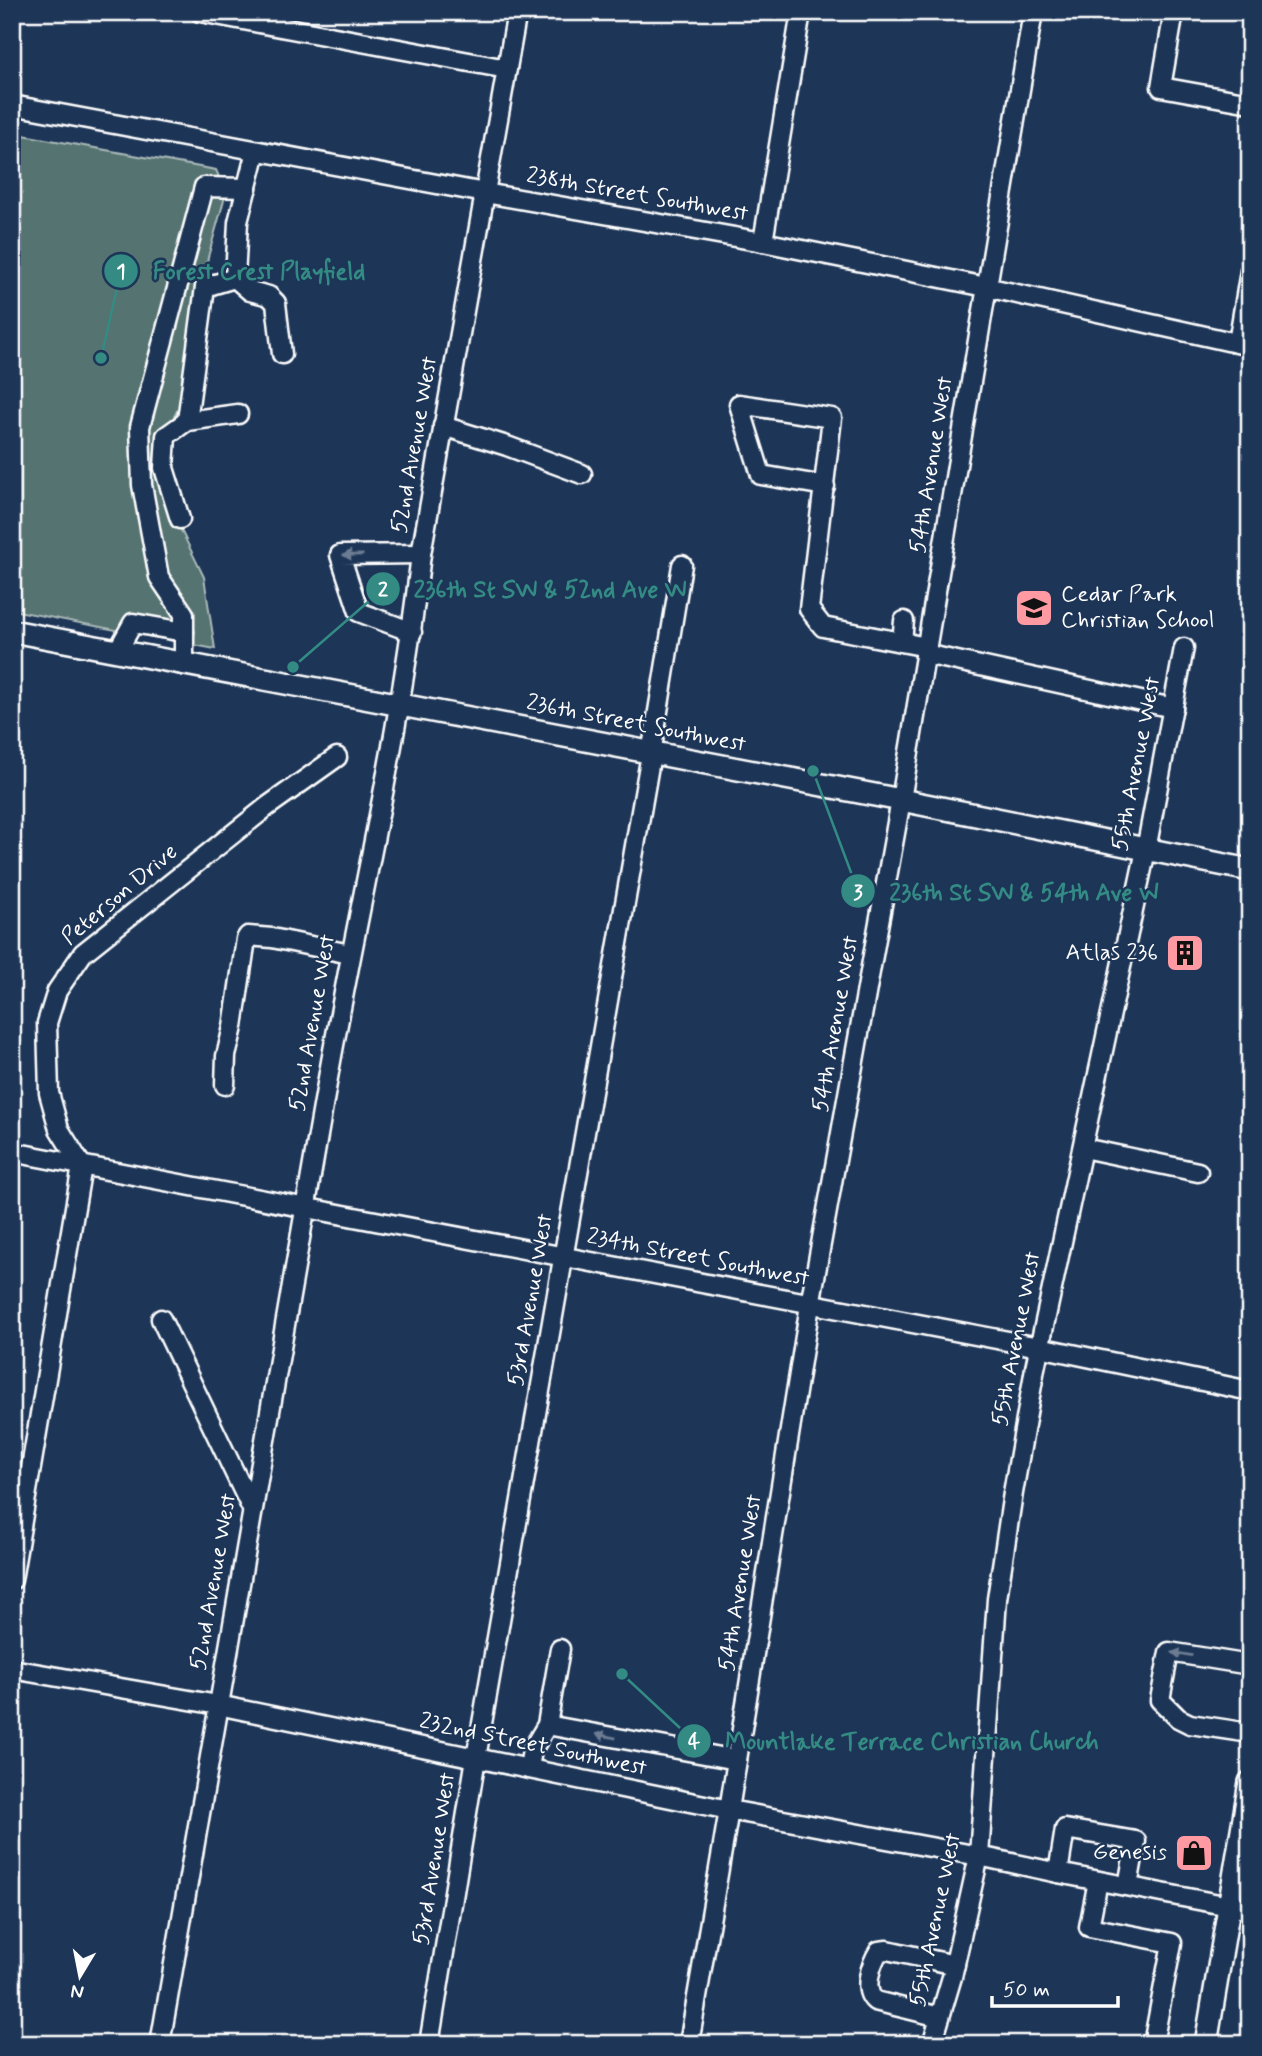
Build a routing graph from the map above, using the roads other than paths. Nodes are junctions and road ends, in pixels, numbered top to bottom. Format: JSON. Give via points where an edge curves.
{"nodes":[{"id":1,"x":200,"y":12,"type":"edge"},
{"id":2,"x":517,"y":12,"type":"edge"},
{"id":3,"x":802,"y":12,"type":"edge"},
{"id":4,"x":1033,"y":12,"type":"edge"},
{"id":5,"x":1174,"y":12,"type":"edge"},
{"id":6,"x":507,"y":69,"type":"junction"},
{"id":7,"x":1250,"y":103,"type":"edge"},
{"id":8,"x":12,"y":105,"type":"edge"},
{"id":9,"x":256,"y":151,"type":"junction"},
{"id":10,"x":247,"y":188,"type":"junction"},
{"id":11,"x":485,"y":193,"type":"junction"},
{"id":12,"x":763,"y":242,"type":"junction"},
{"id":13,"x":1250,"y":271,"type":"edge"},
{"id":14,"x":234,"y":278,"type":"junction"},
{"id":15,"x":986,"y":287,"type":"junction"},
{"id":16,"x":1244,"y":344,"type":"edge"},
{"id":17,"x":282,"y":354,"type":"dead end"},
{"id":18,"x":238,"y":414,"type":"dead end"},
{"id":19,"x":187,"y":421,"type":"junction"},
{"id":20,"x":443,"y":426,"type":"junction"},
{"id":21,"x":582,"y":474,"type":"dead end"},
{"id":22,"x":825,"y":486,"type":"junction"},
{"id":23,"x":180,"y":519,"type":"dead end"},
{"id":24,"x":421,"y":554,"type":"junction"},
{"id":25,"x":682,"y":565,"type":"dead end"},
{"id":26,"x":904,"y":621,"type":"dead end"},
{"id":27,"x":12,"y":631,"type":"edge"},
{"id":28,"x":184,"y":632,"type":"junction"},
{"id":29,"x":412,"y":632,"type":"junction"},
{"id":30,"x":902,"y":642,"type":"junction"},
{"id":31,"x":1184,"y":648,"type":"dead end"},
{"id":32,"x":926,"y":651,"type":"junction"},
{"id":33,"x":117,"y":652,"type":"junction"},
{"id":34,"x":184,"y":665,"type":"junction"},
{"id":35,"x":400,"y":706,"type":"junction"},
{"id":36,"x":1173,"y":708,"type":"junction"},
{"id":37,"x":651,"y":754,"type":"junction"},
{"id":38,"x":337,"y":757,"type":"dead end"},
{"id":39,"x":901,"y":800,"type":"junction"},
{"id":40,"x":1146,"y":850,"type":"junction"},
{"id":41,"x":1250,"y":870,"type":"edge"},
{"id":42,"x":350,"y":954,"type":"junction"},
{"id":43,"x":225,"y":1085,"type":"dead end"},
{"id":44,"x":1083,"y":1148,"type":"junction"},
{"id":45,"x":12,"y":1152,"type":"edge"},
{"id":46,"x":82,"y":1166,"type":"junction"},
{"id":47,"x":1198,"y":1172,"type":"dead end"},
{"id":48,"x":304,"y":1207,"type":"junction"},
{"id":49,"x":563,"y":1257,"type":"junction"},
{"id":50,"x":810,"y":1305,"type":"junction"},
{"id":51,"x":160,"y":1319,"type":"dead end"},
{"id":52,"x":1039,"y":1347,"type":"junction"},
{"id":53,"x":1250,"y":1391,"type":"edge"},
{"id":54,"x":252,"y":1509,"type":"junction"},
{"id":55,"x":12,"y":1580,"type":"edge"},
{"id":56,"x":560,"y":1649,"type":"dead end"},
{"id":57,"x":1250,"y":1665,"type":"edge"},
{"id":58,"x":12,"y":1669,"type":"edge"},
{"id":59,"x":218,"y":1705,"type":"junction"},
{"id":60,"x":547,"y":1725,"type":"junction"},
{"id":61,"x":1250,"y":1733,"type":"edge"},
{"id":62,"x":476,"y":1758,"type":"junction"},
{"id":63,"x":737,"y":1760,"type":"junction"},
{"id":64,"x":529,"y":1769,"type":"junction"},
{"id":65,"x":1250,"y":1782,"type":"edge"},
{"id":66,"x":729,"y":1811,"type":"junction"},
{"id":67,"x":979,"y":1856,"type":"junction"},
{"id":68,"x":1243,"y":1865,"type":"edge"},
{"id":69,"x":1058,"y":1874,"type":"junction"},
{"id":70,"x":1098,"y":1881,"type":"junction"},
{"id":71,"x":1128,"y":1886,"type":"junction"},
{"id":72,"x":1239,"y":1908,"type":"edge"},
{"id":73,"x":955,"y":1965,"type":"junction"},
{"id":74,"x":940,"y":2017,"type":"junction"},
{"id":75,"x":160,"y":2044,"type":"edge"},
{"id":76,"x":429,"y":2044,"type":"edge"},
{"id":77,"x":689,"y":2044,"type":"edge"},
{"id":78,"x":932,"y":2044,"type":"edge"},
{"id":79,"x":1153,"y":2044,"type":"edge"},
{"id":80,"x":1206,"y":2044,"type":"edge"}],
"edges":[{"from":1,"to":6,"type":"street"},
{"from":2,"to":6,"type":"street","name":"52nd Avenue West"},
{"from":3,"to":12,"type":"street"},
{"from":4,"to":15,"type":"street","name":"54th Avenue West"},
{"from":5,"to":7,"type":"street","via":[[1161,87]]},
{"from":6,"to":11,"type":"street","name":"52nd Avenue West"},
{"from":8,"to":9,"type":"street","name":"238th Street Southwest"},
{"from":9,"to":10,"type":"street"},
{"from":9,"to":11,"type":"street","name":"238th Street Southwest"},
{"from":10,"to":14,"type":"street","via":[[238,222]]},
{"from":10,"to":28,"type":"street","via":[[204,187],[139,427],[142,485],[159,577],[184,614]]},
{"from":11,"to":12,"type":"street","name":"238th Street Southwest"},
{"from":11,"to":20,"type":"street","name":"52nd Avenue West"},
{"from":12,"to":15,"type":"street","name":"238th Street Southwest"},
{"from":13,"to":16,"type":"street"},
{"from":14,"to":17,"type":"street","via":[[276,303]]},
{"from":14,"to":19,"type":"street","via":[[205,287]]},
{"from":15,"to":16,"type":"street","name":"238th Street Southwest"},
{"from":15,"to":32,"type":"street","name":"54th Avenue West"},
{"from":18,"to":19,"type":"street"},
{"from":19,"to":23,"type":"street","via":[[166,436],[164,468]]},
{"from":20,"to":21,"type":"street"},
{"from":20,"to":24,"type":"street","name":"52nd Avenue West"},
{"from":22,"to":22,"type":"street","via":[[832,418],[739,404],[761,475]]},
{"from":22,"to":30,"type":"street","via":[[809,609],[823,627]]},
{"from":24,"to":29,"type":"street","name":"52nd Avenue West"},
{"from":24,"to":29,"type":"street","one_way":true,"via":[[340,555],[359,612]]},
{"from":25,"to":37,"type":"street","name":"53rd Avenue West"},
{"from":26,"to":30,"type":"street"},
{"from":27,"to":33,"type":"main road","name":"236th Street Southwest"},
{"from":28,"to":33,"type":"street","via":[[134,623]]},
{"from":28,"to":34,"type":"street"},
{"from":29,"to":35,"type":"street","name":"52nd Avenue West"},
{"from":30,"to":32,"type":"street"},
{"from":31,"to":36,"type":"street","name":"55th Avenue West"},
{"from":32,"to":36,"type":"street"},
{"from":32,"to":39,"type":"street","name":"54th Avenue West"},
{"from":33,"to":34,"type":"main road","name":"236th Street Southwest"},
{"from":34,"to":35,"type":"main road","name":"236th Street Southwest"},
{"from":35,"to":37,"type":"main road","name":"236th Street Southwest"},
{"from":35,"to":42,"type":"street","name":"52nd Avenue West"},
{"from":36,"to":40,"type":"street","name":"55th Avenue West"},
{"from":37,"to":39,"type":"main road","name":"236th Street Southwest"},
{"from":37,"to":49,"type":"street","name":"53rd Avenue West"},
{"from":38,"to":46,"type":"street","name":"Peterson Drive","via":[[83,953],[57,991],[47,1023],[49,1094],[59,1129]]},
{"from":39,"to":40,"type":"main road","name":"236th Street Southwest"},
{"from":39,"to":50,"type":"street","name":"54th Avenue West"},
{"from":40,"to":41,"type":"main road","name":"236th Street Southwest"},
{"from":40,"to":44,"type":"street","name":"55th Avenue West"},
{"from":42,"to":43,"type":"street","via":[[248,936]]},
{"from":42,"to":48,"type":"street","name":"52nd Avenue West"},
{"from":44,"to":47,"type":"street"},
{"from":44,"to":52,"type":"street","name":"55th Avenue West"},
{"from":45,"to":46,"type":"street","name":"234th Street Southwest"},
{"from":46,"to":48,"type":"street","name":"234th Street Southwest"},
{"from":46,"to":55,"type":"street"},
{"from":48,"to":49,"type":"street","name":"234th Street Southwest"},
{"from":48,"to":54,"type":"street","name":"52nd Avenue West"},
{"from":49,"to":50,"type":"street","name":"234th Street Southwest"},
{"from":49,"to":62,"type":"street","name":"53rd Avenue West"},
{"from":50,"to":52,"type":"street","name":"234th Street Southwest"},
{"from":50,"to":63,"type":"street","name":"54th Avenue West"},
{"from":51,"to":54,"type":"street"},
{"from":52,"to":53,"type":"street","name":"234th Street Southwest"},
{"from":52,"to":67,"type":"street","name":"55th Avenue West","via":[[997,1599]]},
{"from":54,"to":59,"type":"street","name":"52nd Avenue West"},
{"from":56,"to":60,"type":"street"},
{"from":57,"to":61,"type":"street","one_way":true,"via":[[1169,1652],[1160,1700],[1190,1724]]},
{"from":58,"to":59,"type":"street","name":"232nd Street Southwest"},
{"from":59,"to":62,"type":"street","name":"232nd Street Southwest"},
{"from":59,"to":75,"type":"street","name":"52nd Avenue West"},
{"from":63,"to":60,"type":"street","one_way":true},
{"from":60,"to":64,"type":"street","via":[[532,1750]]},
{"from":62,"to":64,"type":"street","name":"232nd Street Southwest"},
{"from":62,"to":76,"type":"street","name":"53rd Avenue West"},
{"from":63,"to":66,"type":"street","name":"54th Avenue West"},
{"from":64,"to":66,"type":"street","name":"232nd Street Southwest"},
{"from":65,"to":68,"type":"main road"},
{"from":66,"to":67,"type":"street","name":"232nd Street Southwest"},
{"from":66,"to":77,"type":"street","name":"54th Avenue West"},
{"from":67,"to":69,"type":"street","name":"232nd Street Southwest"},
{"from":67,"to":73,"type":"street","name":"55th Avenue West"},
{"from":68,"to":72,"type":"main road"},
{"from":69,"to":70,"type":"street","name":"232nd Street Southwest"},
{"from":69,"to":71,"type":"street","via":[[1065,1829],[1136,1842]]},
{"from":70,"to":71,"type":"street","name":"232nd Street Southwest"},
{"from":70,"to":79,"type":"street","via":[[1089,1927],[1172,1943]]},
{"from":71,"to":72,"type":"street","name":"232nd Street Southwest"},
{"from":72,"to":80,"type":"main road"},
{"from":73,"to":74,"type":"street","name":"55th Avenue West"},
{"from":73,"to":74,"type":"street","via":[[887,1950],[879,1951],[873,1960],[868,1990],[875,2001]]},
{"from":74,"to":78,"type":"street","name":"55th Avenue West"}]}
